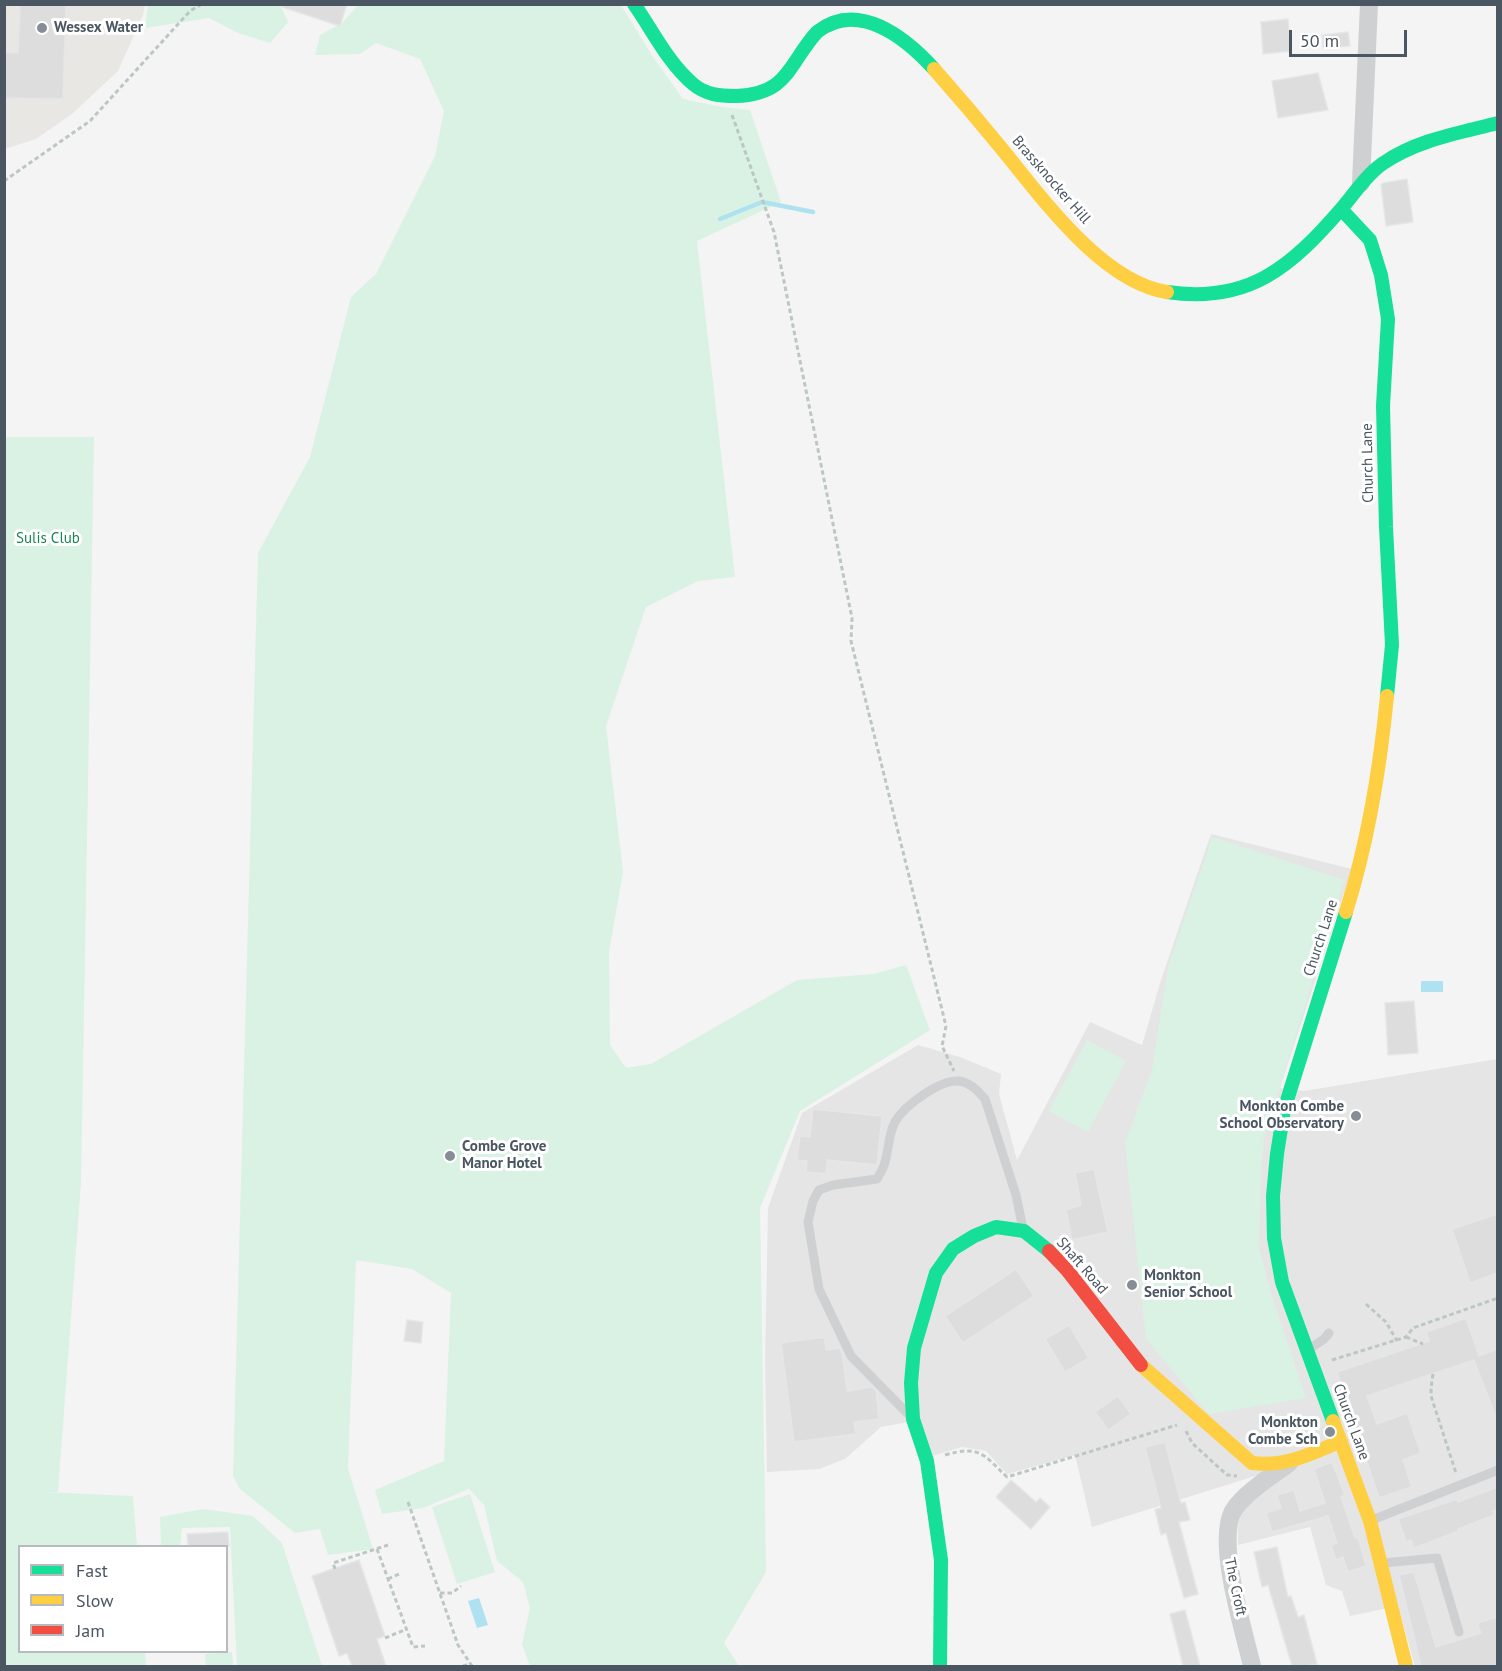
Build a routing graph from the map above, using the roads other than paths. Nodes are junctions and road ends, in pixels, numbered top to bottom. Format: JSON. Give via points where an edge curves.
{"nodes":[{"id":1,"x":634,"y":4,"type":"edge"},
{"id":2,"x":1369,"y":4,"type":"edge"},
{"id":3,"x":1497,"y":123,"type":"edge"},
{"id":4,"x":1361,"y":183,"type":"junction"},
{"id":5,"x":1341,"y":209,"type":"junction"},
{"id":6,"x":1024,"y":1231,"type":"junction"},
{"id":7,"x":1329,"y":1333,"type":"dead end"},
{"id":8,"x":1307,"y":1350,"type":"junction"},
{"id":9,"x":913,"y":1419,"type":"junction"},
{"id":10,"x":1341,"y":1441,"type":"junction"},
{"id":11,"x":1291,"y":1462,"type":"junction"},
{"id":12,"x":1497,"y":1470,"type":"edge"},
{"id":13,"x":1370,"y":1521,"type":"junction"},
{"id":14,"x":1380,"y":1563,"type":"junction"},
{"id":15,"x":1459,"y":1632,"type":"dead end"},
{"id":16,"x":940,"y":1666,"type":"edge"},
{"id":17,"x":1252,"y":1666,"type":"edge"},
{"id":18,"x":1406,"y":1666,"type":"edge"}],
"edges":[{"from":1,"to":5,"type":"street","name":"Brassknocker Hill","via":[[691,83],[704,93],[726,96],[746,96],[770,89],[787,74],[827,22],[849,14],[883,23],[928,62],[1089,250],[1143,286],[1202,296],[1238,292],[1266,279]]},
{"from":2,"to":4,"type":"street"},
{"from":3,"to":4,"type":"street","name":"Brassknocker Hill","via":[[1408,149],[1380,165]]},
{"from":4,"to":5,"type":"street","name":"Brassknocker Hill"},
{"from":5,"to":8,"type":"street","name":"Church Lane","via":[[1370,240],[1388,319],[1383,406],[1392,645],[1374,803],[1356,881],[1284,1110],[1277,1144],[1271,1218],[1275,1253]]},
{"from":6,"to":9,"type":"street","via":[[996,1227],[974,1236],[953,1249],[936,1273],[914,1348]]},
{"from":6,"to":9,"type":"lane","via":[[985,1099],[976,1088],[959,1081],[934,1088],[906,1107],[895,1122],[885,1164],[877,1179],[819,1190],[808,1222],[819,1289],[851,1356]]},
{"from":6,"to":11,"type":"street","name":"Shaft Road","via":[[1067,1270],[1144,1369],[1241,1455],[1263,1465]]},
{"from":7,"to":8,"type":"lane"},
{"from":8,"to":10,"type":"street","name":"Church Lane"},
{"from":9,"to":16,"type":"street","via":[[927,1461],[941,1560]]},
{"from":10,"to":11,"type":"street"},
{"from":10,"to":13,"type":"street","name":"Church Lane"},
{"from":11,"to":17,"type":"street","name":"The Croft","via":[[1255,1488],[1233,1512],[1227,1533],[1228,1557]]},
{"from":12,"to":13,"type":"lane"},
{"from":13,"to":14,"type":"street","name":"Church Lane"},
{"from":14,"to":15,"type":"lane","via":[[1437,1558]]},
{"from":14,"to":18,"type":"street","name":"Church Lane"}]}
